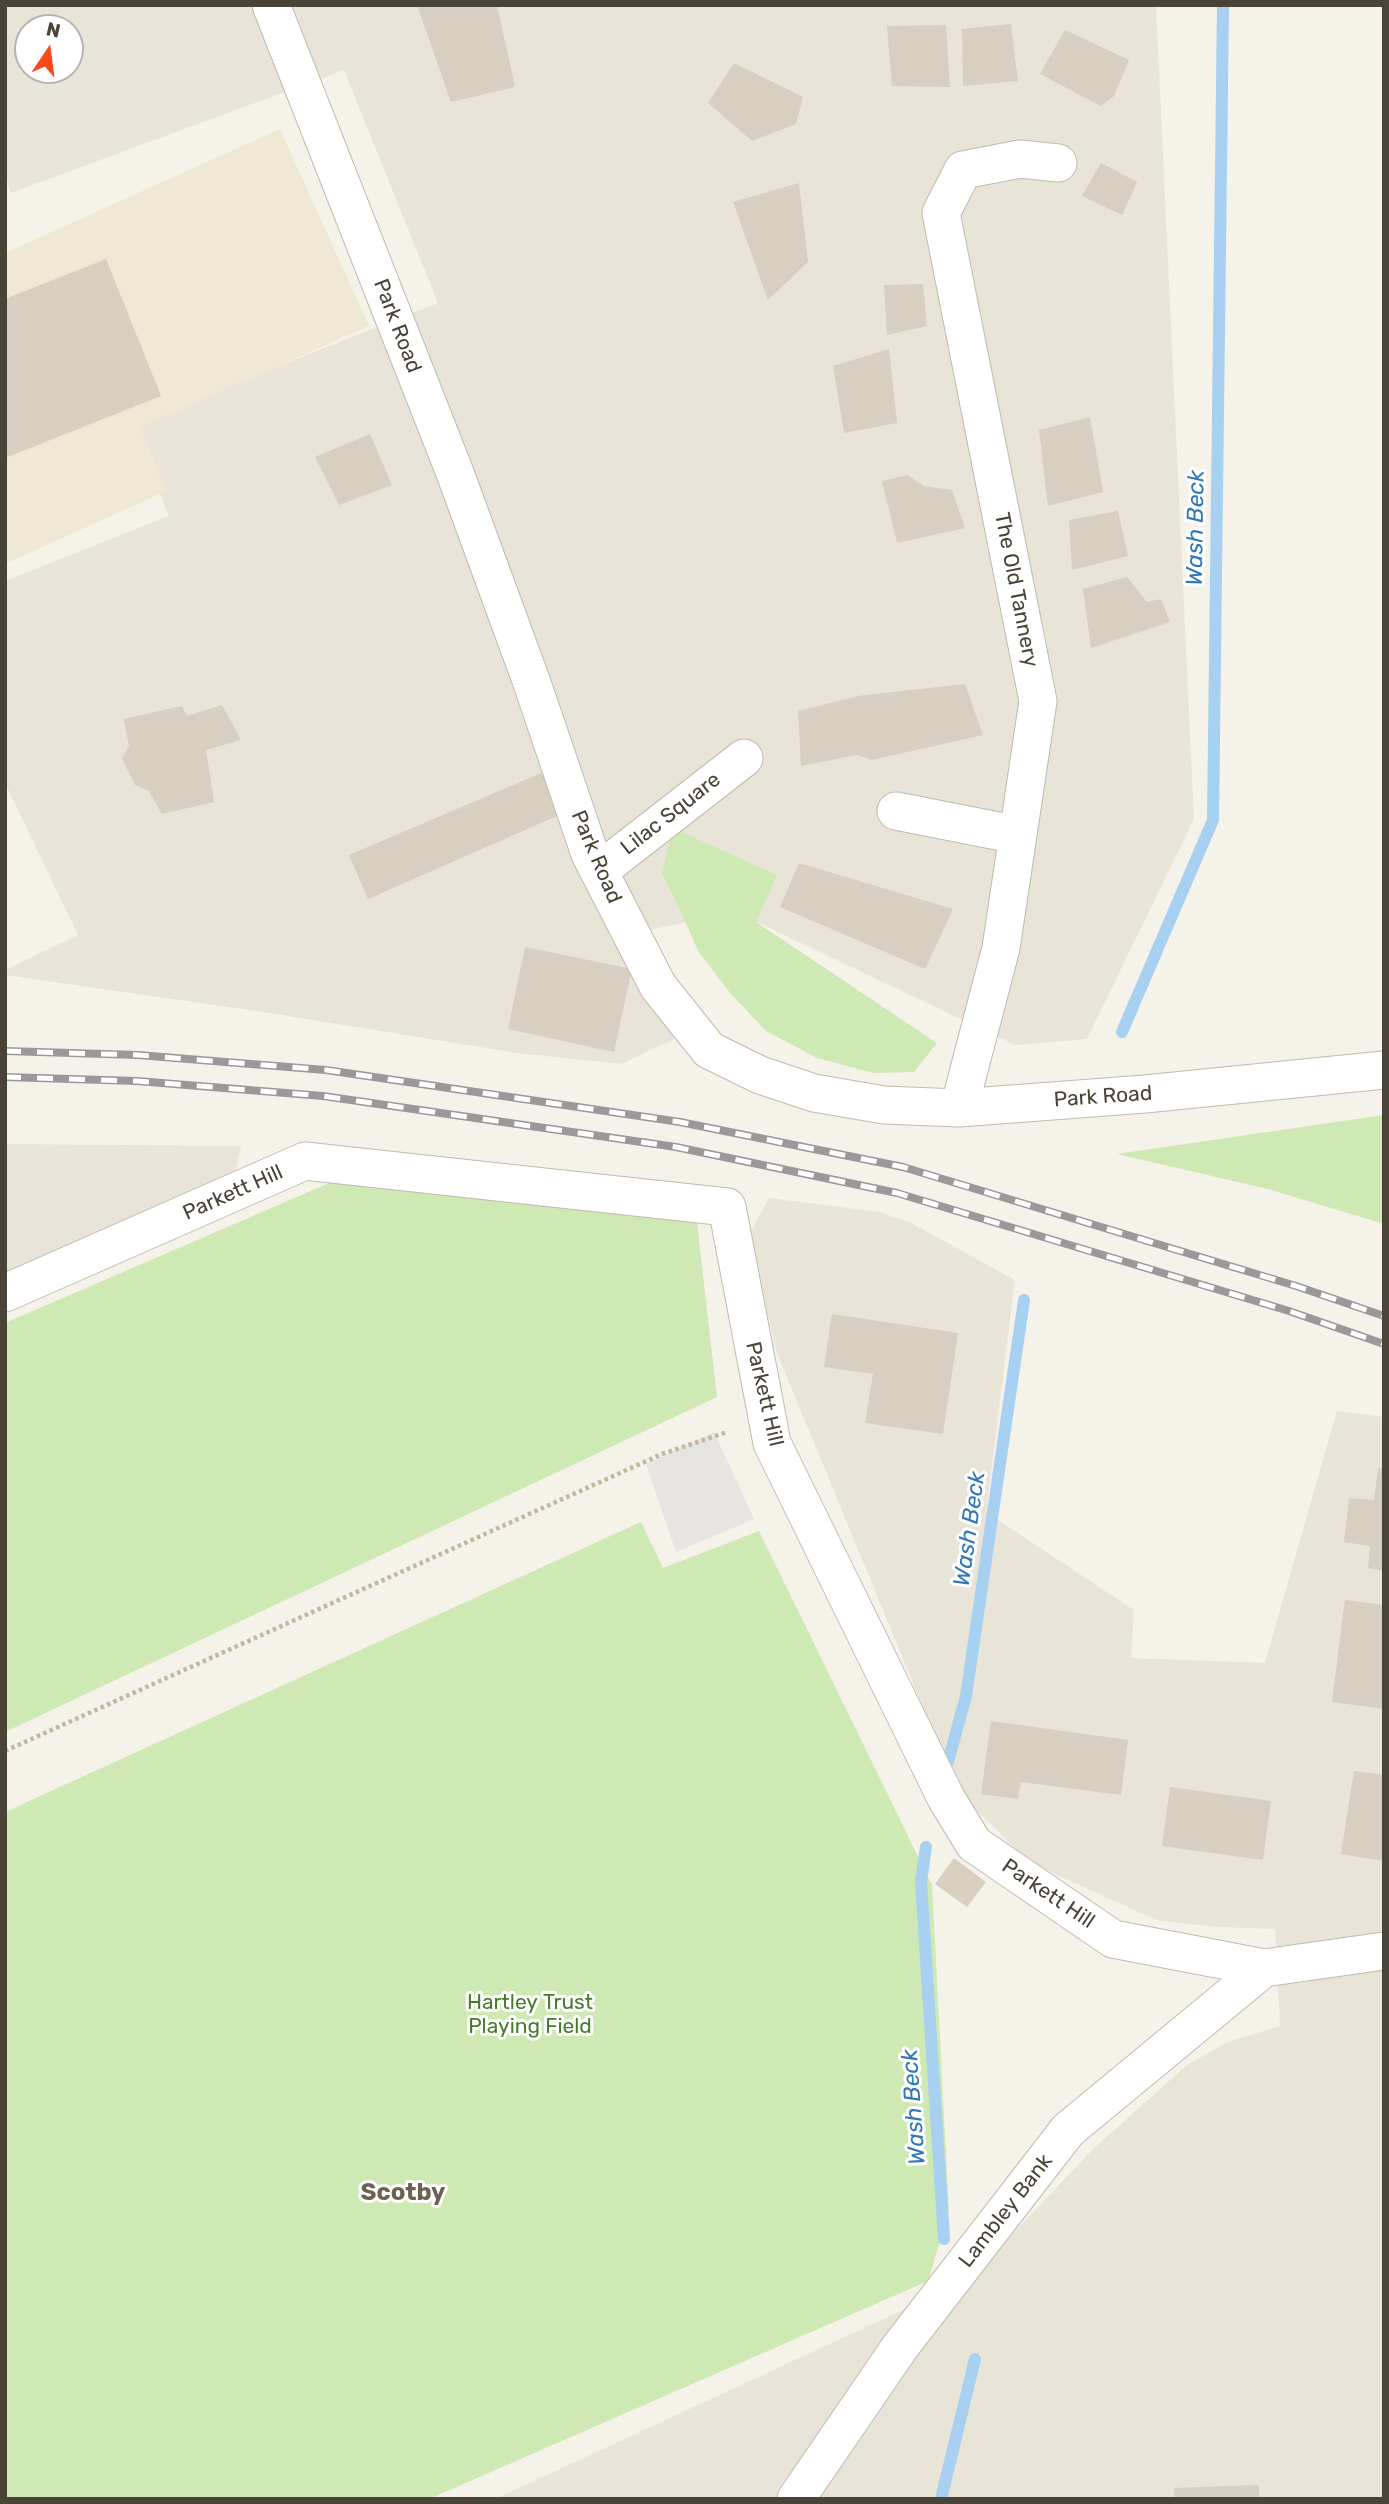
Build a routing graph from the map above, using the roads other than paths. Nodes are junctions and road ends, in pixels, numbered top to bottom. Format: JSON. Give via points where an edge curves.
{"nodes":[{"id":1,"x":271,"y":5,"type":"edge"},
{"id":2,"x":1058,"y":163,"type":"dead end"},
{"id":3,"x":744,"y":758,"type":"dead end"},
{"id":4,"x":896,"y":811,"type":"dead end"},
{"id":5,"x":1018,"y":835,"type":"junction"},
{"id":6,"x":599,"y":871,"type":"junction"},
{"id":7,"x":1384,"y":1070,"type":"edge"},
{"id":8,"x":959,"y":1108,"type":"junction"},
{"id":9,"x":5,"y":1293,"type":"edge"},
{"id":10,"x":1384,"y":1951,"type":"edge"},
{"id":11,"x":1264,"y":1968,"type":"junction"},
{"id":12,"x":796,"y":2499,"type":"edge"}],
"edges":[{"from":1,"to":6,"type":"street","name":"Park Road","via":[[455,473]]},
{"from":2,"to":5,"type":"street","name":"The Old Tannery","via":[[1020,159],[963,170],[941,213],[1038,701]]},
{"from":3,"to":6,"type":"street","name":"Lilac Square"},
{"from":4,"to":5,"type":"street"},
{"from":5,"to":8,"type":"street","name":"The Old Tannery","via":[[1001,948]]},
{"from":6,"to":8,"type":"street","name":"Park Road","via":[[658,986],[709,1050],[760,1075],[814,1093],[884,1105]]},
{"from":7,"to":8,"type":"street","name":"Park Road"},
{"from":9,"to":11,"type":"street","name":"Parkett Hill","via":[[305,1161],[727,1207],[772,1443],[946,1798],[974,1844],[1113,1939]]},
{"from":10,"to":11,"type":"street","name":"Parkett Hill"},
{"from":11,"to":12,"type":"street","name":"Lambley Bank","via":[[1068,2130],[900,2347]]}]}
